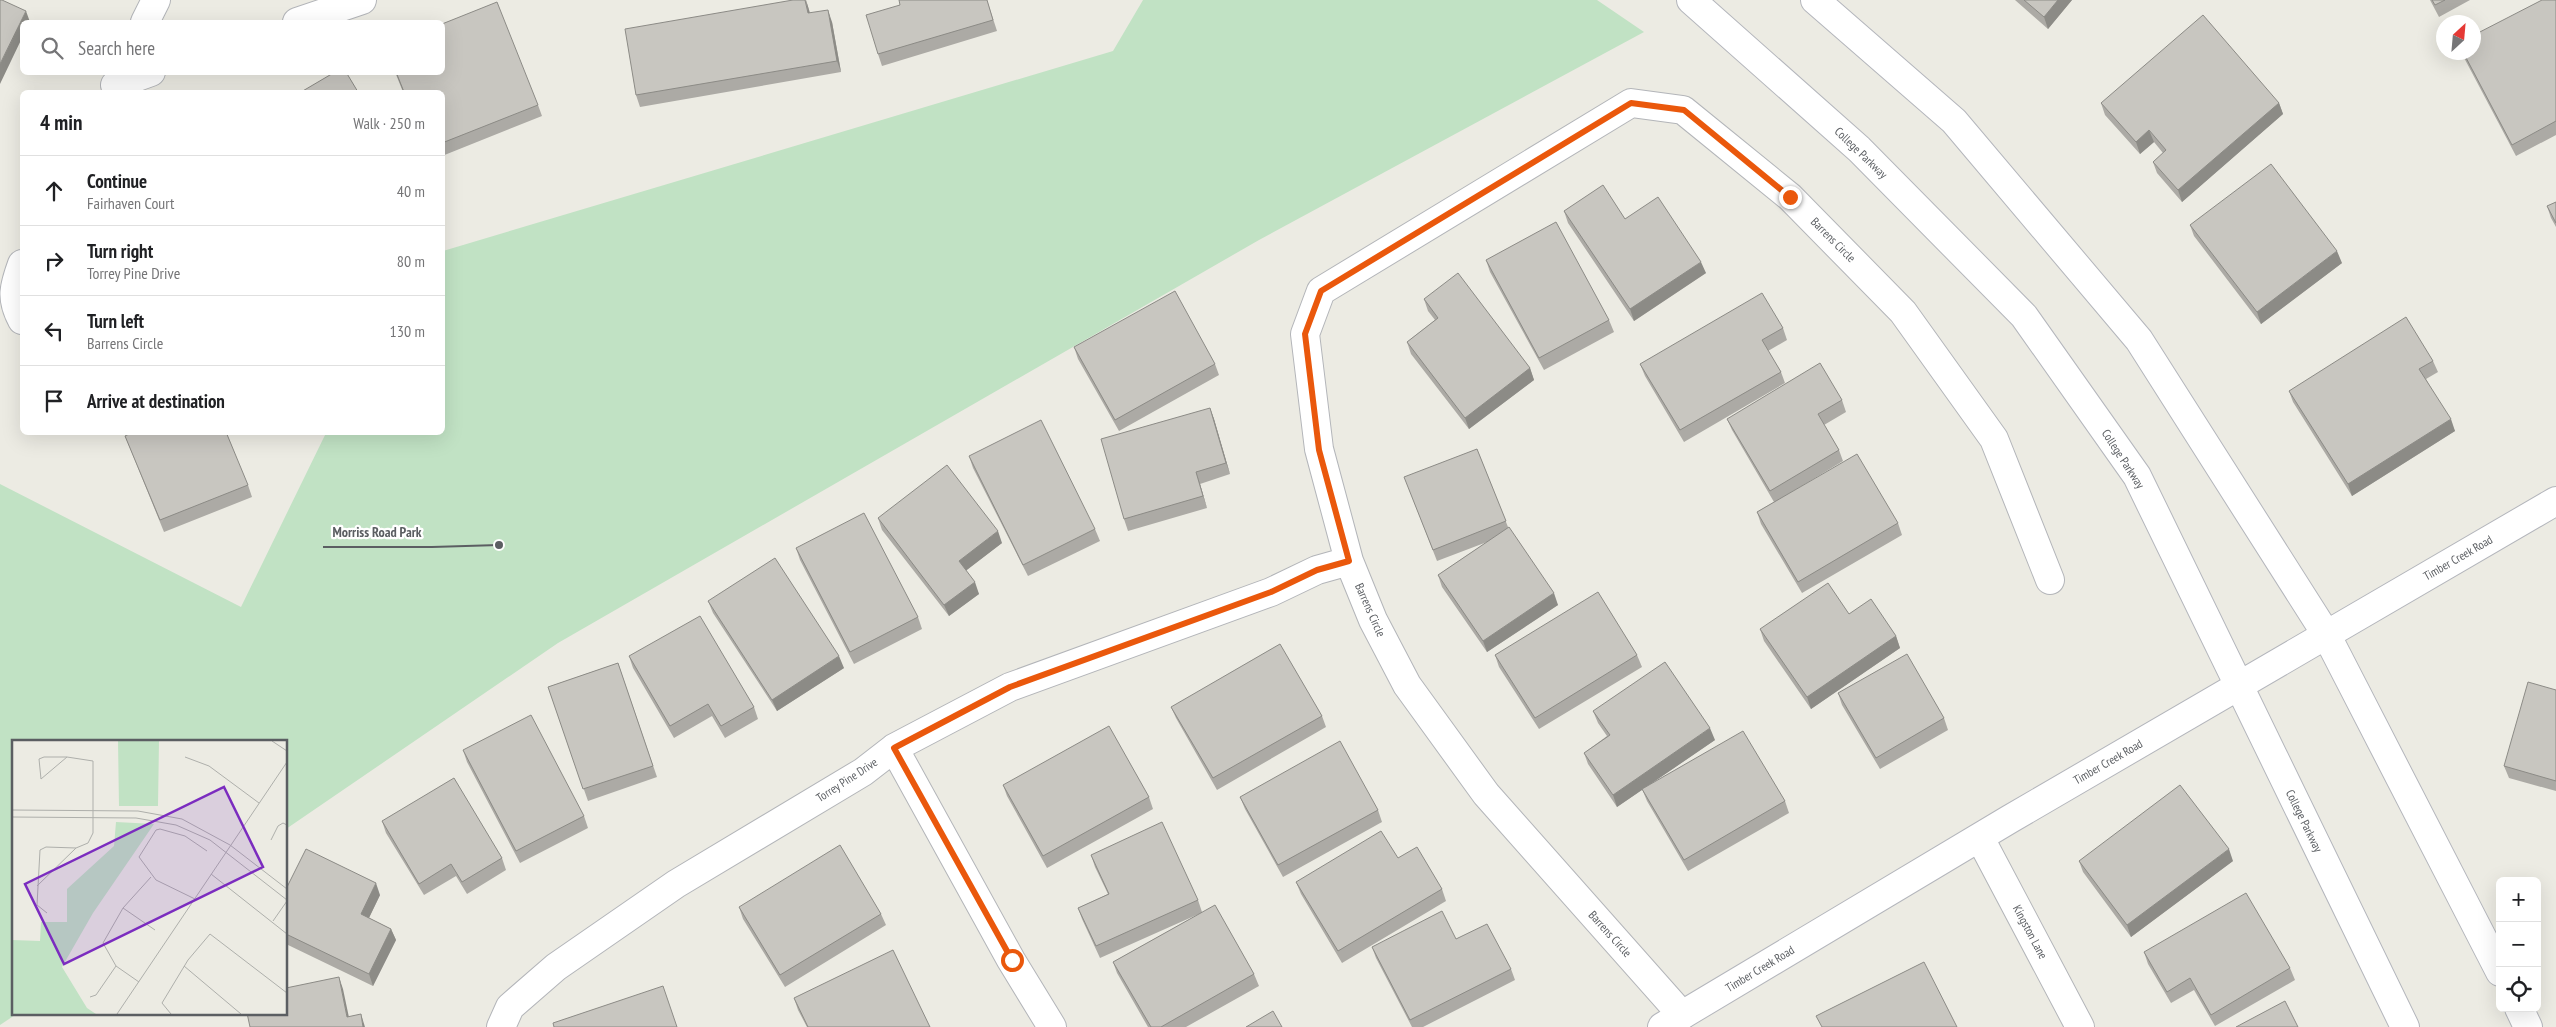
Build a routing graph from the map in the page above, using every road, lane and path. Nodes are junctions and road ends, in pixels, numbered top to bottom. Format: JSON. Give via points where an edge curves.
{"nodes":[{"id":1,"x":156,"y":0,"type":"edge"},
{"id":2,"x":362,"y":0,"type":"edge"},
{"id":3,"x":1691,"y":0,"type":"edge"},
{"id":4,"x":1815,"y":0,"type":"edge"},
{"id":5,"x":146,"y":20,"type":"edge"},
{"id":6,"x":303,"y":20,"type":"edge"},
{"id":7,"x":141,"y":75,"type":"edge"},
{"id":8,"x":115,"y":83,"type":"edge"},
{"id":9,"x":20,"y":271,"type":"edge"},
{"id":10,"x":20,"y":316,"type":"edge"},
{"id":11,"x":2556,"y":501,"type":"edge"},
{"id":12,"x":1349,"y":561,"type":"junction"},
{"id":13,"x":2050,"y":580,"type":"dead end"},
{"id":14,"x":2326,"y":634,"type":"junction"},
{"id":15,"x":2238,"y":686,"type":"junction"},
{"id":16,"x":894,"y":748,"type":"junction"},
{"id":17,"x":1980,"y":838,"type":"junction"},
{"id":18,"x":2497,"y":967,"type":"edge"},
{"id":19,"x":2520,"y":1012,"type":"edge"},
{"id":20,"x":1672,"y":1021,"type":"edge"},
{"id":21,"x":501,"y":1027,"type":"edge"},
{"id":22,"x":1052,"y":1027,"type":"edge"},
{"id":23,"x":2080,"y":1027,"type":"edge"},
{"id":24,"x":2405,"y":1027,"type":"edge"},
{"id":25,"x":2528,"y":1027,"type":"edge"}],
"edges":[{"from":1,"to":5,"type":"street"},
{"from":2,"to":6,"type":"street"},
{"from":3,"to":15,"type":"street","name":"College Parkway","via":[[1860,149],[2024,316],[2137,476]]},
{"from":4,"to":14,"type":"street","via":[[1954,121],[2139,340]]},
{"from":7,"to":8,"type":"street"},
{"from":9,"to":10,"type":"street","via":[[14,293]]},
{"from":11,"to":14,"type":"street","name":"Timber Creek Road"},
{"from":12,"to":13,"type":"street","name":"Barrens Circle","via":[[1319,450],[1305,334],[1321,291],[1631,103],[1684,110],[1790,197],[1903,312],[1994,439]]},
{"from":12,"to":16,"type":"street","name":"Torrey Pine Drive","via":[[1317,570],[1271,592],[1010,687]]},
{"from":12,"to":20,"type":"street","name":"Barrens Circle","via":[[1373,620],[1407,685],[1486,794]]},
{"from":14,"to":15,"type":"street","name":"Timber Creek Road"},
{"from":14,"to":18,"type":"street"},
{"from":15,"to":17,"type":"street","name":"Timber Creek Road"},
{"from":15,"to":24,"type":"street","name":"College Parkway"},
{"from":16,"to":21,"type":"street","name":"Torrey Pine Drive","via":[[863,772],[676,884],[556,967],[510,1007]]},
{"from":16,"to":22,"type":"street"},
{"from":17,"to":20,"type":"street","name":"Timber Creek Road"},
{"from":17,"to":23,"type":"street","name":"Kingston Lane"},
{"from":19,"to":25,"type":"street"}]}
